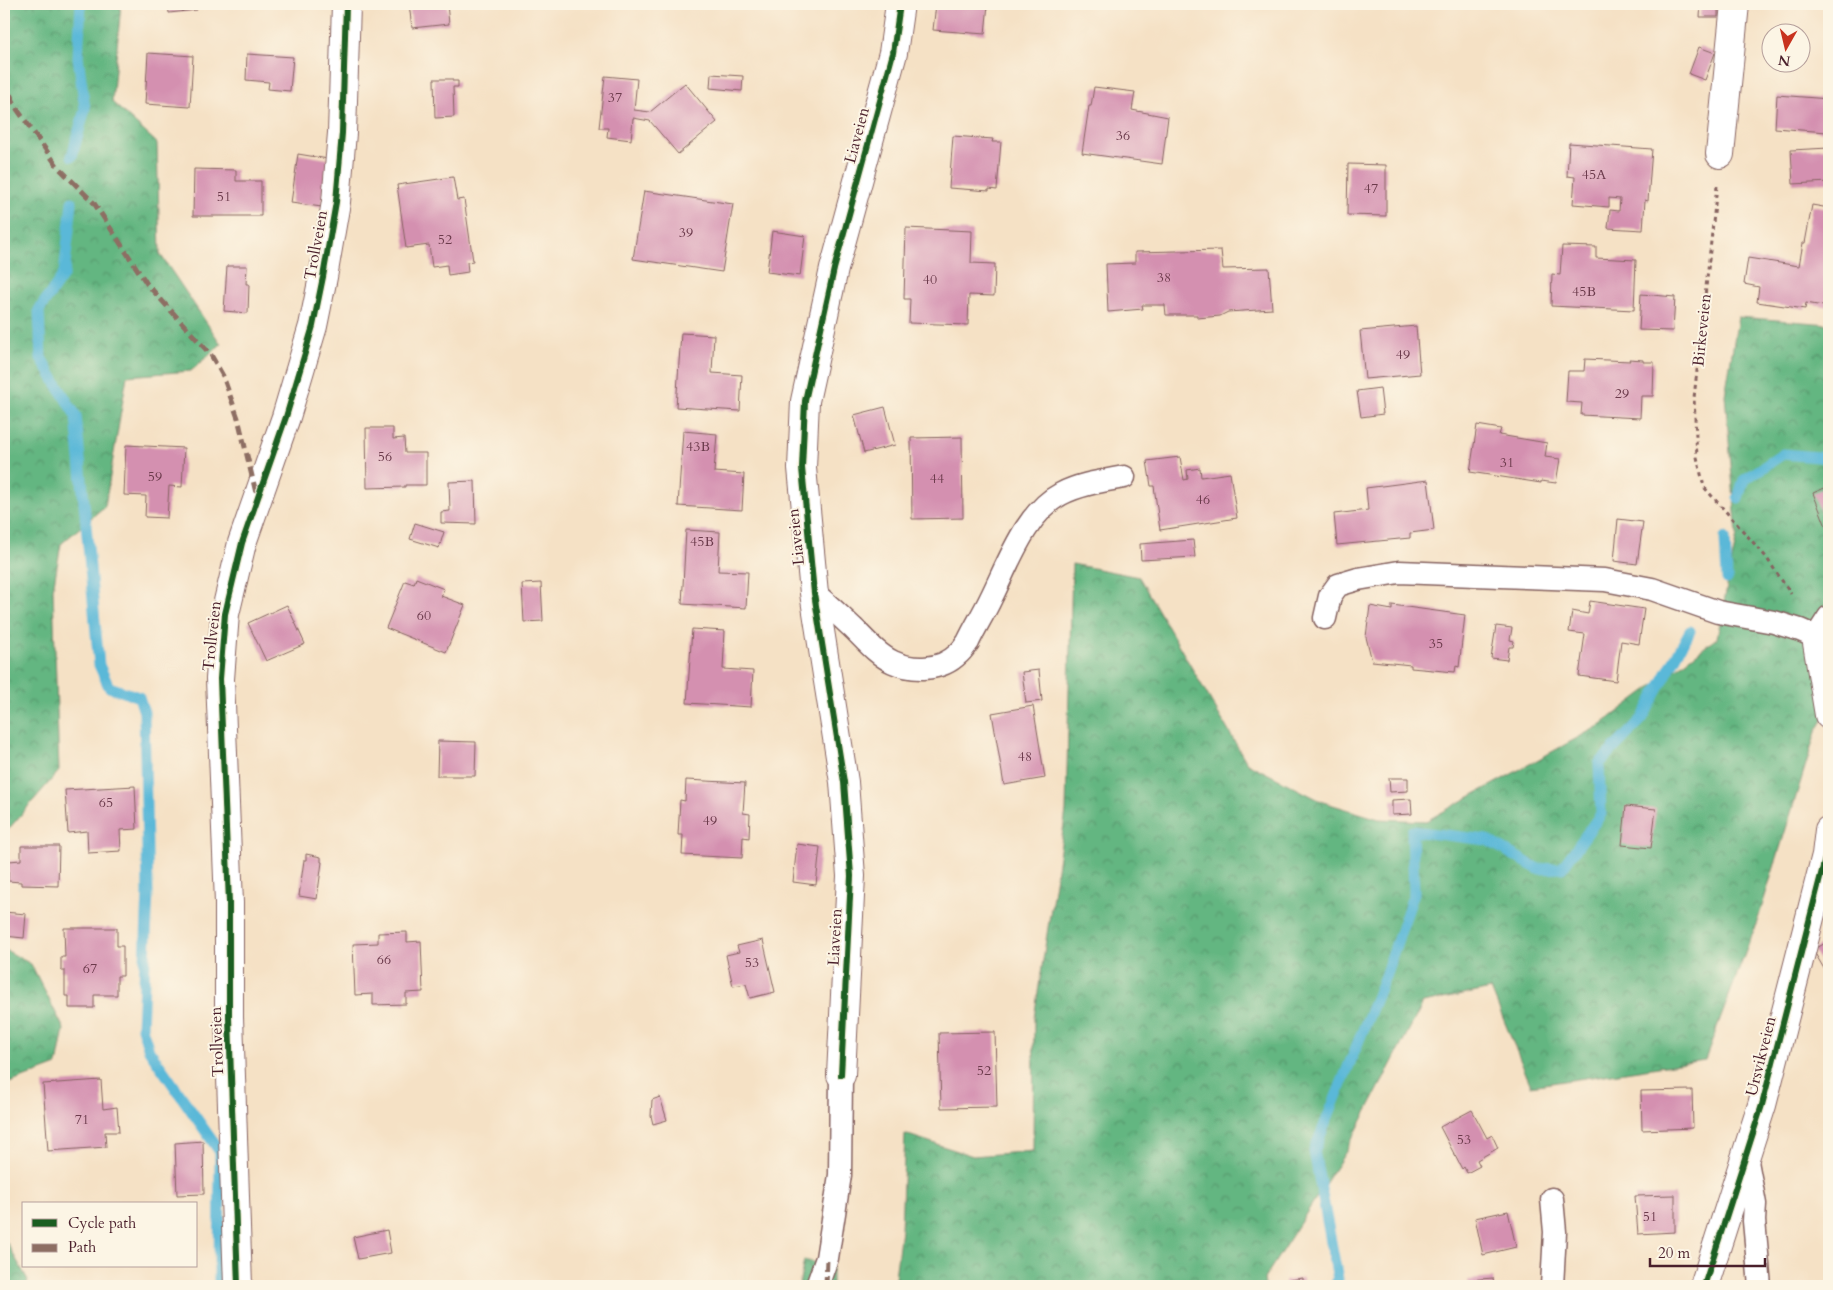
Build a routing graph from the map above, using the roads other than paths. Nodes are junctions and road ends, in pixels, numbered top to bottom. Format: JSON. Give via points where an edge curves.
{"nodes":[{"id":1,"x":346,"y":4,"type":"edge"},
{"id":2,"x":900,"y":4,"type":"edge"},
{"id":3,"x":1734,"y":4,"type":"edge"},
{"id":4,"x":1720,"y":154,"type":"road end"},
{"id":5,"x":1124,"y":477,"type":"dead end"},
{"id":6,"x":814,"y":593,"type":"junction"},
{"id":7,"x":1325,"y":618,"type":"dead end"},
{"id":8,"x":1823,"y":627,"type":"edge"},
{"id":9,"x":1829,"y":715,"type":"edge"},
{"id":10,"x":1829,"y":830,"type":"edge"},
{"id":11,"x":841,"y":1076,"type":"joint"},
{"id":12,"x":1746,"y":1156,"type":"junction"},
{"id":13,"x":1552,"y":1199,"type":"dead end"},
{"id":14,"x":238,"y":1286,"type":"edge"},
{"id":15,"x":816,"y":1286,"type":"edge"},
{"id":16,"x":1552,"y":1286,"type":"edge"},
{"id":17,"x":1704,"y":1286,"type":"edge"},
{"id":18,"x":1760,"y":1286,"type":"edge"}],
"edges":[{"from":1,"to":14,"type":"street","name":"Trollveien","via":[[342,133],[336,202],[323,277],[313,326],[286,417],[242,542],[225,614],[220,679]]},
{"from":2,"to":6,"type":"street","name":"Liaveien","via":[[893,53],[834,269],[805,401],[802,468]]},
{"from":3,"to":4,"type":"street"},
{"from":5,"to":6,"type":"lane","via":[[1079,486],[1047,503],[1017,543],[968,642],[947,662],[929,668],[893,662],[875,650]]},
{"from":6,"to":11,"type":"street","name":"Liaveien","via":[[844,782],[851,876]]},
{"from":7,"to":8,"type":"lane","via":[[1330,596],[1338,584],[1409,572],[1605,580],[1652,589],[1718,612],[1800,630]]},
{"from":8,"to":9,"type":"street"},
{"from":10,"to":12,"type":"street","name":"Ursvikveien","via":[[1826,855]]},
{"from":11,"to":15,"type":"lane","via":[[840,1175],[827,1258]]},
{"from":12,"to":17,"type":"street","name":"Ursvikveien"},
{"from":12,"to":18,"type":"lane","via":[[1755,1204]]},
{"from":13,"to":16,"type":"lane","via":[[1556,1232]]}]}
